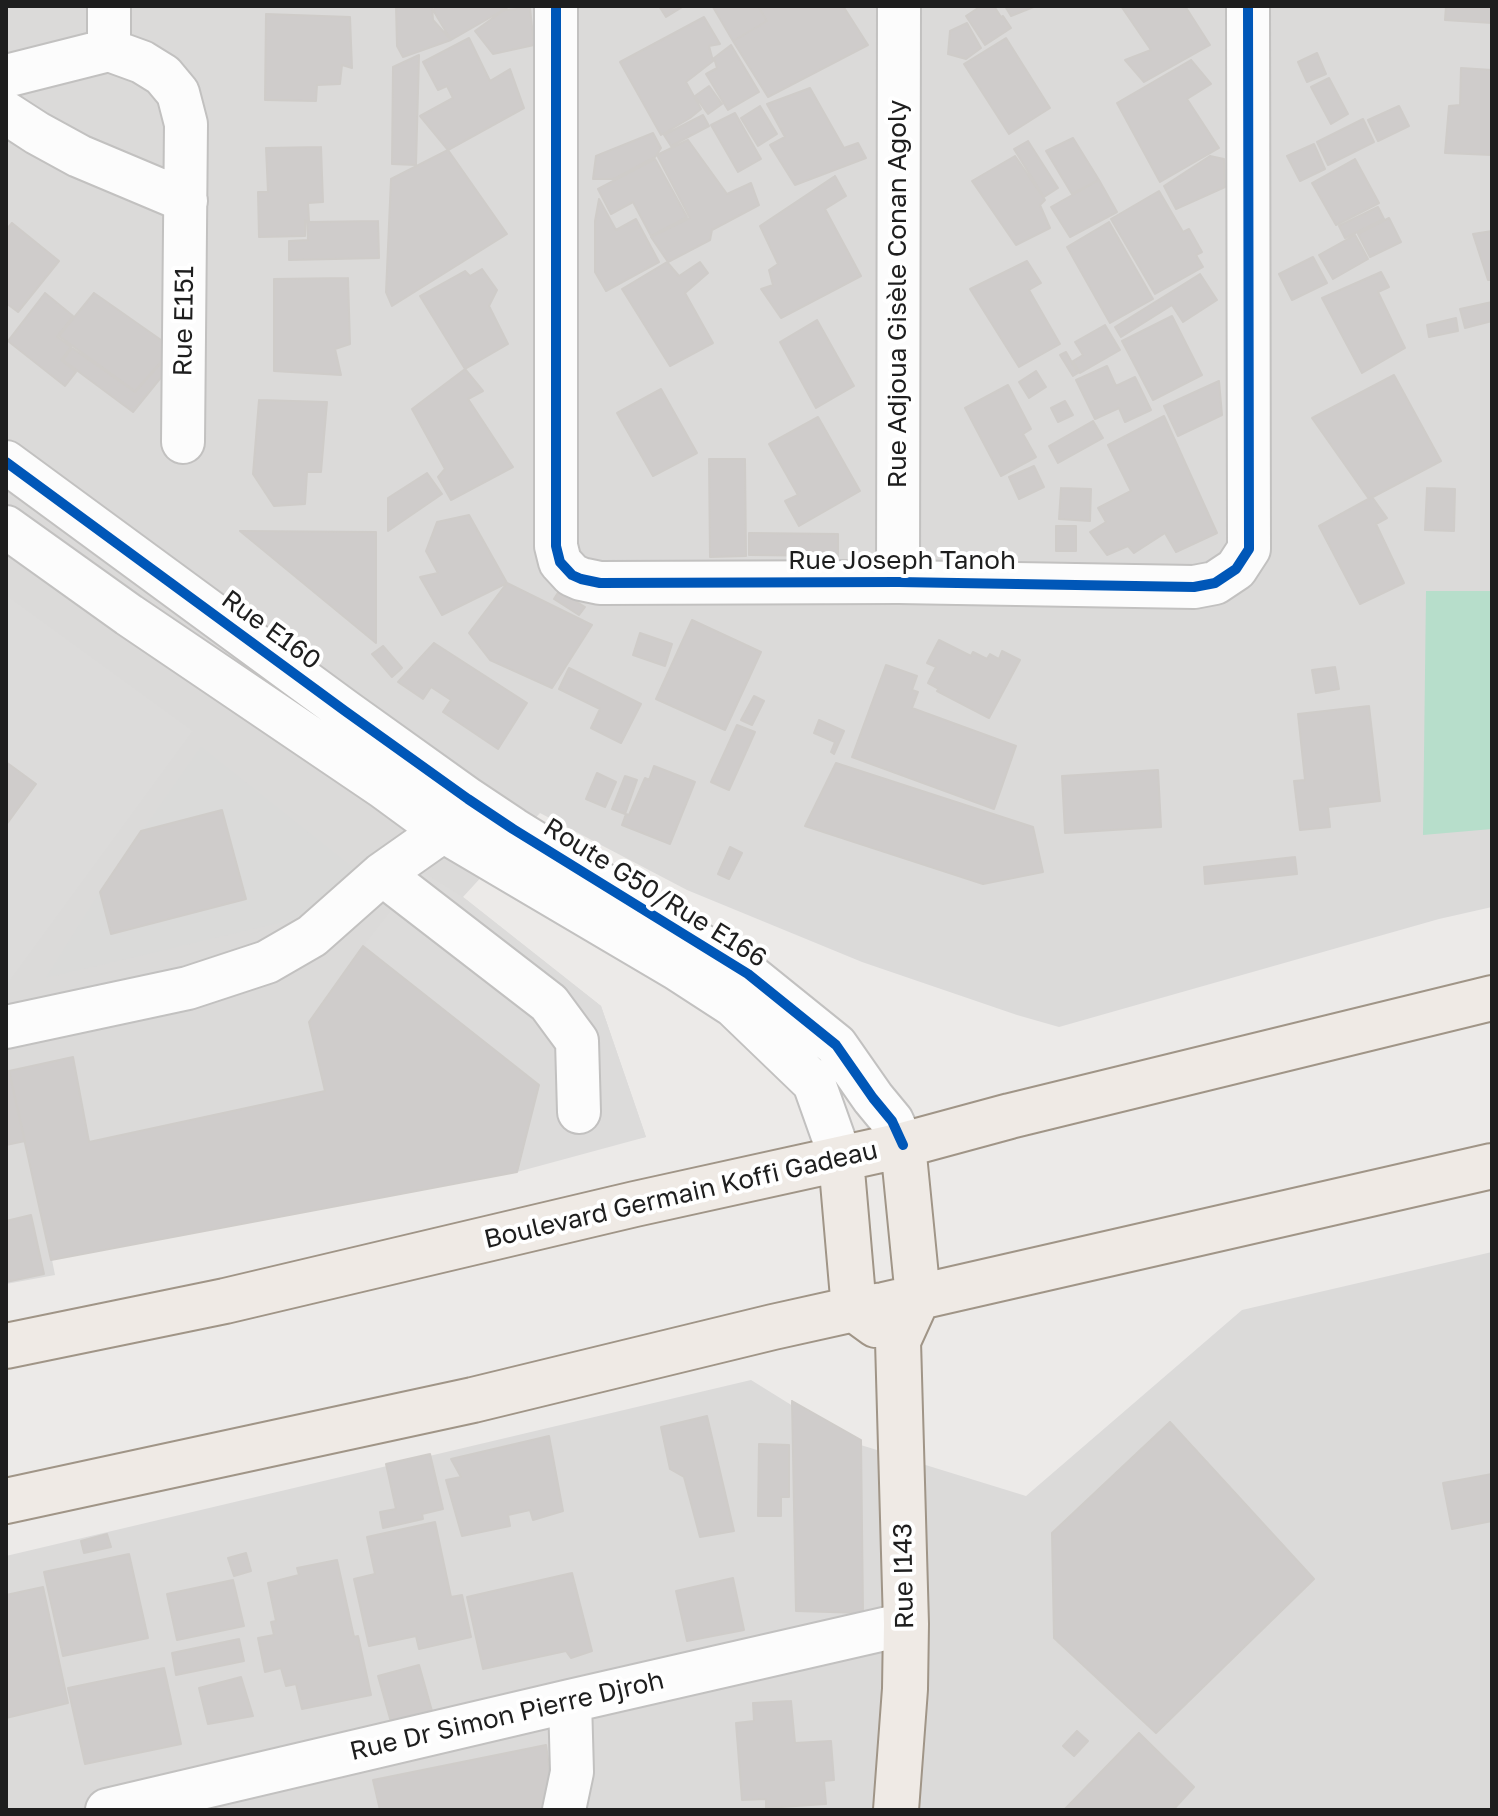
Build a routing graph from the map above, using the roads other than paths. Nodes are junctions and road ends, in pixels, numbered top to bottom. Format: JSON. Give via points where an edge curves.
{"nodes":[{"id":1,"x":109,"y":6,"type":"edge"},
{"id":2,"x":556,"y":6,"type":"edge"},
{"id":3,"x":899,"y":6,"type":"edge"},
{"id":4,"x":1248,"y":6,"type":"edge"},
{"id":5,"x":109,"y":50,"type":"junction"},
{"id":6,"x":6,"y":76,"type":"edge"},
{"id":7,"x":6,"y":113,"type":"edge"},
{"id":8,"x":186,"y":201,"type":"junction"},
{"id":9,"x":183,"y":442,"type":"dead end"},
{"id":10,"x":6,"y":462,"type":"edge"},
{"id":11,"x":6,"y":527,"type":"edge"},
{"id":12,"x":898,"y":582,"type":"junction"},
{"id":13,"x":513,"y":829,"type":"junction"},
{"id":14,"x":443,"y":831,"type":"junction"},
{"id":15,"x":382,"y":874,"type":"junction"},
{"id":16,"x":1492,"y":998,"type":"edge"},
{"id":17,"x":6,"y":1027,"type":"edge"},
{"id":18,"x":579,"y":1112,"type":"dead end"},
{"id":19,"x":903,"y":1145,"type":"junction"},
{"id":20,"x":841,"y":1159,"type":"junction"},
{"id":21,"x":1492,"y":1166,"type":"edge"},
{"id":22,"x":918,"y":1297,"type":"junction"},
{"id":23,"x":854,"y":1309,"type":"junction"},
{"id":24,"x":898,"y":1341,"type":"junction"},
{"id":25,"x":6,"y":1346,"type":"edge"},
{"id":26,"x":6,"y":1501,"type":"edge"},
{"id":27,"x":906,"y":1624,"type":"junction"},
{"id":28,"x":570,"y":1701,"type":"junction"},
{"id":29,"x":107,"y":1810,"type":"edge"},
{"id":30,"x":564,"y":1810,"type":"edge"},
{"id":31,"x":896,"y":1810,"type":"edge"}],
"edges":[{"from":1,"to":5,"type":"street"},
{"from":2,"to":12,"type":"street","name":"Rue Joseph Tanoh","via":[[560,562],[572,575],[600,583]]},
{"from":3,"to":12,"type":"street","name":"Rue Adjoua Gisèle Conan Agoly"},
{"from":4,"to":12,"type":"street","name":"Rue Joseph Tanoh","via":[[1249,549],[1236,569],[1215,583],[1194,587]]},
{"from":5,"to":6,"type":"street"},
{"from":5,"to":8,"type":"street","name":"Rue E151","via":[[163,75],[178,93],[186,124]]},
{"from":7,"to":8,"type":"street","via":[[79,156]]},
{"from":8,"to":9,"type":"street","name":"Rue E151"},
{"from":10,"to":13,"type":"street","name":"Rue E160"},
{"from":11,"to":14,"type":"street"},
{"from":13,"to":14,"type":"street"},
{"from":13,"to":19,"type":"street","name":"Route G50/Rue E166","via":[[748,974],[836,1045],[892,1121]]},
{"from":14,"to":15,"type":"street"},
{"from":14,"to":20,"type":"street","name":"Route G50/Rue E166","via":[[734,1006],[814,1083]]},
{"from":15,"to":17,"type":"street","via":[[312,936],[267,962],[188,988]]},
{"from":15,"to":18,"type":"street","via":[[549,1003],[577,1041]]},
{"from":16,"to":19,"type":"main road","name":"Boulevard Germain Koffi Gadeau"},
{"from":19,"to":20,"type":"main road","name":"Boulevard Germain Koffi Gadeau"},
{"from":19,"to":22,"type":"main road"},
{"from":20,"to":23,"type":"main road","name":"Route G50/Rue E166"},
{"from":20,"to":25,"type":"main road","name":"Boulevard Germain Koffi Gadeau"},
{"from":21,"to":22,"type":"main road"},
{"from":22,"to":23,"type":"main road"},
{"from":22,"to":24,"type":"main road"},
{"from":23,"to":24,"type":"main road"},
{"from":23,"to":26,"type":"main road","via":[[473,1400]]},
{"from":24,"to":27,"type":"main road","name":"Rue I143"},
{"from":27,"to":28,"type":"street","name":"Rue Dr Simon Pierre Djroh"},
{"from":27,"to":31,"type":"main road","name":"Rue I143"},
{"from":28,"to":29,"type":"street","name":"Rue Dr Simon Pierre Djroh"},
{"from":28,"to":30,"type":"street","via":[[572,1772]]}]}
